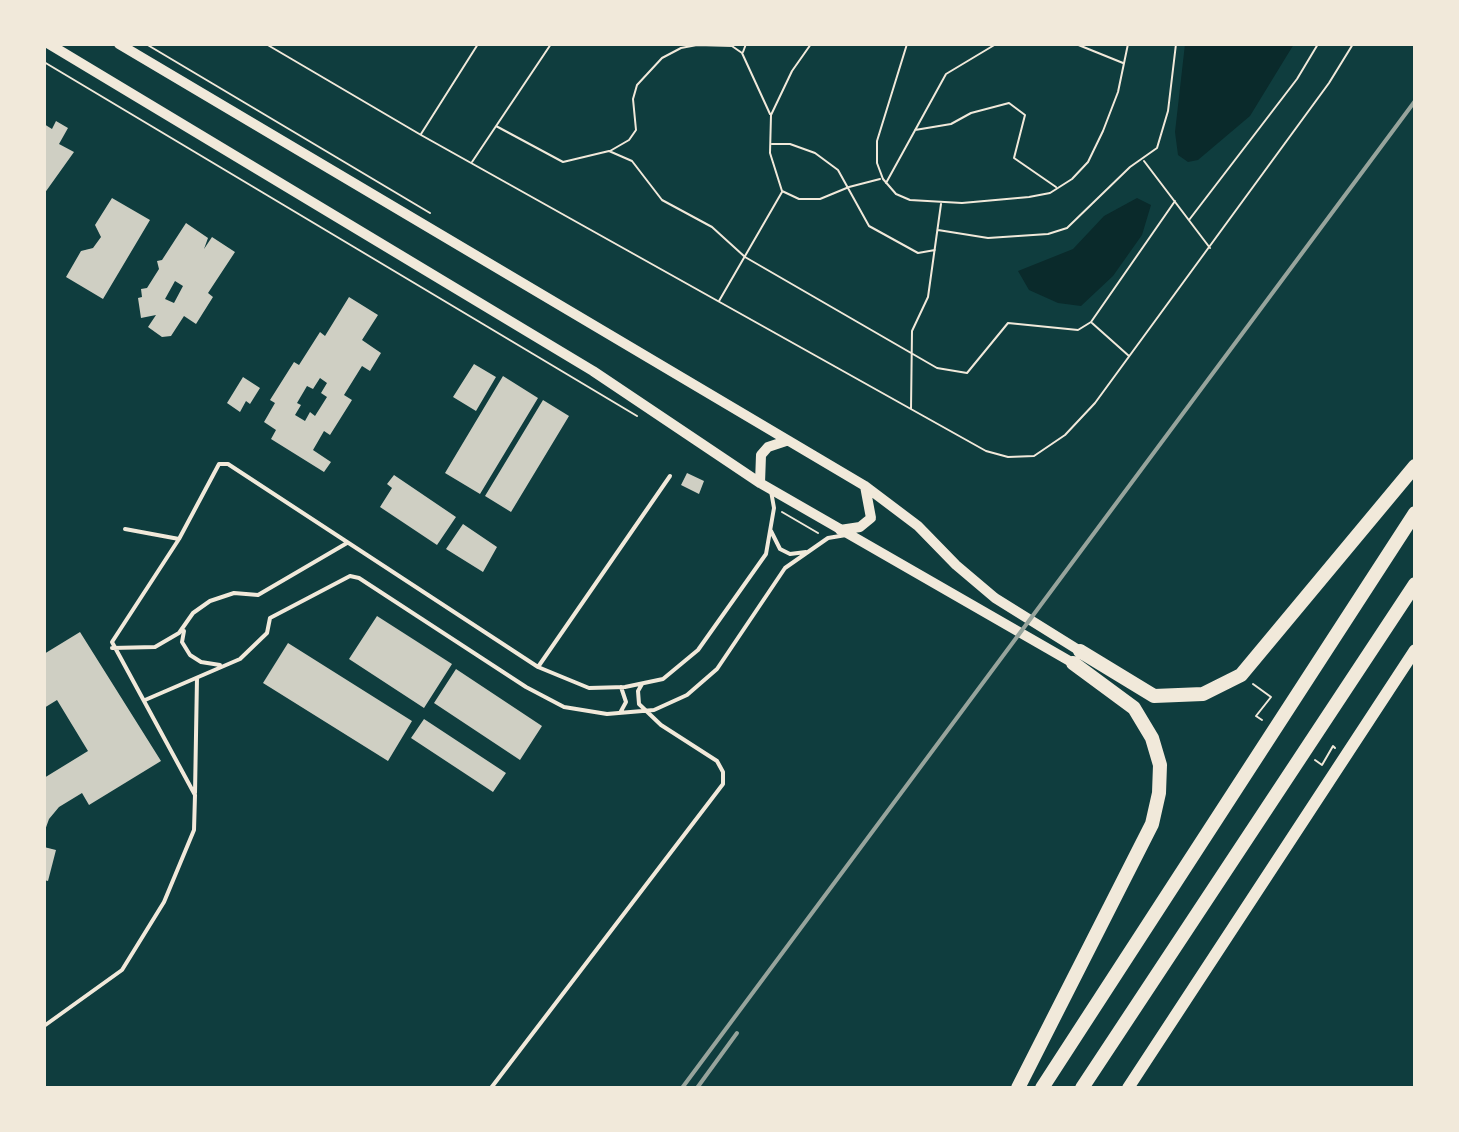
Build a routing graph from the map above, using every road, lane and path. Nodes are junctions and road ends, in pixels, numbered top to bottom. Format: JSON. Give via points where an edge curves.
{"nodes":[{"id":1,"x":49,"y":44,"type":"edge"},
{"id":2,"x":119,"y":44,"type":"edge"},
{"id":3,"x":146,"y":44,"type":"edge"},
{"id":4,"x":266,"y":44,"type":"edge"},
{"id":5,"x":478,"y":44,"type":"edge"},
{"id":6,"x":551,"y":44,"type":"edge"},
{"id":7,"x":746,"y":44,"type":"edge"},
{"id":8,"x":811,"y":44,"type":"edge"},
{"id":9,"x":907,"y":44,"type":"edge"},
{"id":10,"x":996,"y":44,"type":"edge"},
{"id":11,"x":1076,"y":44,"type":"edge"},
{"id":12,"x":1128,"y":44,"type":"edge"},
{"id":13,"x":1176,"y":44,"type":"edge"},
{"id":14,"x":1318,"y":44,"type":"edge"},
{"id":15,"x":1353,"y":44,"type":"edge"},
{"id":16,"x":731,"y":45,"type":"edge"},
{"id":17,"x":742,"y":53,"type":"junction"},
{"id":18,"x":44,"y":62,"type":"edge"},
{"id":19,"x":1124,"y":63,"type":"junction"},
{"id":20,"x":771,"y":115,"type":"junction"},
{"id":21,"x":496,"y":126,"type":"junction"},
{"id":22,"x":915,"y":130,"type":"junction"},
{"id":23,"x":421,"y":135,"type":"junction"},
{"id":24,"x":771,"y":144,"type":"junction"},
{"id":25,"x":609,"y":151,"type":"junction"},
{"id":26,"x":1144,"y":160,"type":"junction"},
{"id":27,"x":472,"y":163,"type":"junction"},
{"id":28,"x":883,"y":179,"type":"junction"},
{"id":29,"x":886,"y":183,"type":"junction"},
{"id":30,"x":849,"y":187,"type":"junction"},
{"id":31,"x":1058,"y":188,"type":"junction"},
{"id":32,"x":782,"y":191,"type":"junction"},
{"id":33,"x":1175,"y":201,"type":"junction"},
{"id":34,"x":942,"y":203,"type":"junction"},
{"id":35,"x":434,"y":216,"type":"dead end"},
{"id":36,"x":1189,"y":220,"type":"junction"},
{"id":37,"x":938,"y":230,"type":"junction"},
{"id":38,"x":1210,"y":248,"type":"junction"},
{"id":39,"x":935,"y":250,"type":"junction"},
{"id":40,"x":745,"y":257,"type":"junction"},
{"id":41,"x":719,"y":302,"type":"junction"},
{"id":42,"x":1091,"y":322,"type":"junction"},
{"id":43,"x":912,"y":352,"type":"junction"},
{"id":44,"x":1129,"y":356,"type":"junction"},
{"id":45,"x":911,"y":409,"type":"junction"},
{"id":46,"x":637,"y":416,"type":"dead end"},
{"id":47,"x":786,"y":441,"type":"junction"},
{"id":48,"x":1415,"y":466,"type":"edge"},
{"id":49,"x":670,"y":476,"type":"dead end"},
{"id":50,"x":765,"y":486,"type":"junction"},
{"id":51,"x":865,"y":486,"type":"junction"},
{"id":52,"x":774,"y":508,"type":"junction"},
{"id":53,"x":1415,"y":513,"type":"edge"},
{"id":54,"x":125,"y":529,"type":"dead end"},
{"id":55,"x":770,"y":529,"type":"junction"},
{"id":56,"x":845,"y":532,"type":"junction"},
{"id":57,"x":828,"y":538,"type":"junction"},
{"id":58,"x":179,"y":539,"type":"junction"},
{"id":59,"x":348,"y":543,"type":"junction"},
{"id":60,"x":809,"y":552,"type":"junction"},
{"id":61,"x":1415,"y":584,"type":"edge"},
{"id":62,"x":184,"y":628,"type":"junction"},
{"id":63,"x":112,"y":648,"type":"junction"},
{"id":64,"x":1415,"y":650,"type":"edge"},
{"id":65,"x":1076,"y":657,"type":"junction"},
{"id":66,"x":222,"y":665,"type":"junction"},
{"id":67,"x":538,"y":667,"type":"junction"},
{"id":68,"x":1241,"y":675,"type":"junction"},
{"id":69,"x":197,"y":678,"type":"junction"},
{"id":70,"x":642,"y":684,"type":"junction"},
{"id":71,"x":621,"y":687,"type":"junction"},
{"id":72,"x":145,"y":700,"type":"junction"},
{"id":73,"x":644,"y":710,"type":"junction"},
{"id":74,"x":620,"y":713,"type":"junction"},
{"id":75,"x":1267,"y":724,"type":"dead end"},
{"id":76,"x":1333,"y":746,"type":"dead end"},
{"id":77,"x":1311,"y":757,"type":"dead end"},
{"id":78,"x":195,"y":795,"type":"junction"},
{"id":79,"x":44,"y":1026,"type":"edge"},
{"id":80,"x":491,"y":1088,"type":"edge"},
{"id":81,"x":1018,"y":1088,"type":"edge"},
{"id":82,"x":1042,"y":1088,"type":"edge"},
{"id":83,"x":1082,"y":1088,"type":"edge"},
{"id":84,"x":1128,"y":1088,"type":"edge"}],
"edges":[{"from":1,"to":50,"type":"street","via":[[580,362]]},
{"from":2,"to":47,"type":"street"},
{"from":3,"to":35,"type":"path"},
{"from":4,"to":23,"type":"path"},
{"from":5,"to":23,"type":"path"},
{"from":6,"to":21,"type":"path"},
{"from":7,"to":17,"type":"path"},
{"from":8,"to":20,"type":"path"},
{"from":9,"to":28,"type":"path","via":[[877,141]]},
{"from":10,"to":22,"type":"path","via":[[946,74]]},
{"from":11,"to":19,"type":"path"},
{"from":12,"to":19,"type":"path"},
{"from":13,"to":26,"type":"path","via":[[1164,128],[1157,148]]},
{"from":14,"to":36,"type":"path"},
{"from":15,"to":38,"type":"path"},
{"from":16,"to":17,"type":"path"},
{"from":16,"to":25,"type":"path","via":[[681,48],[662,58],[637,85],[636,130]]},
{"from":17,"to":20,"type":"path"},
{"from":18,"to":46,"type":"path"},
{"from":19,"to":31,"type":"path","via":[[1118,92],[1088,162]]},
{"from":20,"to":24,"type":"path"},
{"from":21,"to":25,"type":"path","via":[[563,162]]},
{"from":21,"to":27,"type":"path"},
{"from":22,"to":29,"type":"path"},
{"from":22,"to":31,"type":"path","via":[[951,124],[1009,103],[1025,115],[1014,158]]},
{"from":23,"to":27,"type":"path"},
{"from":24,"to":30,"type":"path","via":[[815,153],[838,170]]},
{"from":24,"to":32,"type":"path"},
{"from":25,"to":40,"type":"path","via":[[632,161],[662,200],[712,227]]},
{"from":26,"to":33,"type":"path"},
{"from":26,"to":37,"type":"path","via":[[1130,167],[1067,228],[988,238]]},
{"from":27,"to":41,"type":"path"},
{"from":28,"to":29,"type":"path"},
{"from":28,"to":30,"type":"path"},
{"from":29,"to":34,"type":"path","via":[[910,200]]},
{"from":30,"to":32,"type":"path","via":[[820,199],[799,199]]},
{"from":30,"to":39,"type":"path","via":[[869,226],[918,253]]},
{"from":31,"to":34,"type":"path","via":[[1029,197]]},
{"from":32,"to":40,"type":"path"},
{"from":33,"to":36,"type":"path"},
{"from":33,"to":42,"type":"path"},
{"from":34,"to":37,"type":"path"},
{"from":36,"to":38,"type":"path"},
{"from":37,"to":39,"type":"path"},
{"from":38,"to":44,"type":"path"},
{"from":39,"to":43,"type":"path","via":[[928,297],[912,331]]},
{"from":40,"to":41,"type":"path"},
{"from":40,"to":43,"type":"path"},
{"from":41,"to":45,"type":"path"},
{"from":42,"to":43,"type":"path","via":[[1078,330],[1008,323],[967,373],[937,368]]},
{"from":42,"to":44,"type":"path"},
{"from":43,"to":45,"type":"path"},
{"from":44,"to":45,"type":"path","via":[[1065,435],[1034,456],[986,451]]},
{"from":47,"to":50,"type":"street","via":[[761,455]]},
{"from":47,"to":51,"type":"street"},
{"from":48,"to":68,"type":"highway"},
{"from":49,"to":67,"type":"lane"},
{"from":50,"to":52,"type":"lane"},
{"from":50,"to":56,"type":"street"},
{"from":51,"to":56,"type":"street","via":[[871,518]]},
{"from":51,"to":65,"type":"street","via":[[918,526],[995,598]]},
{"from":52,"to":55,"type":"lane"},
{"from":52,"to":57,"type":"path"},
{"from":53,"to":82,"type":"highway"},
{"from":54,"to":58,"type":"lane"},
{"from":55,"to":60,"type":"lane","via":[[780,549]]},
{"from":55,"to":70,"type":"lane","via":[[766,554],[698,650],[663,679]]},
{"from":56,"to":57,"type":"lane"},
{"from":56,"to":65,"type":"street"},
{"from":57,"to":60,"type":"lane"},
{"from":58,"to":59,"type":"lane","via":[[219,464],[228,464]]},
{"from":58,"to":63,"type":"lane"},
{"from":59,"to":62,"type":"lane","via":[[258,595],[234,593],[210,601]]},
{"from":59,"to":67,"type":"lane"},
{"from":60,"to":73,"type":"lane","via":[[785,568],[717,669],[687,695]]},
{"from":61,"to":83,"type":"highway"},
{"from":62,"to":63,"type":"lane","via":[[155,647]]},
{"from":62,"to":66,"type":"lane","via":[[182,642],[190,655]]},
{"from":63,"to":72,"type":"lane"},
{"from":64,"to":84,"type":"main road"},
{"from":65,"to":68,"type":"highway","via":[[1154,696],[1203,694]]},
{"from":65,"to":81,"type":"highway","via":[[1134,708],[1160,765],[1159,793],[1152,824]]},
{"from":66,"to":69,"type":"lane"},
{"from":66,"to":74,"type":"lane","via":[[256,646],[267,633],[270,618],[350,576],[564,707]]},
{"from":67,"to":71,"type":"lane","via":[[589,688]]},
{"from":68,"to":75,"type":"path","via":[[1271,697],[1256,716]]},
{"from":69,"to":72,"type":"lane"},
{"from":69,"to":78,"type":"lane"},
{"from":70,"to":71,"type":"lane"},
{"from":70,"to":73,"type":"lane","via":[[637,698]]},
{"from":71,"to":74,"type":"lane","via":[[626,697]]},
{"from":72,"to":78,"type":"lane"},
{"from":73,"to":74,"type":"lane"},
{"from":73,"to":80,"type":"lane","via":[[717,761],[723,784]]},
{"from":76,"to":77,"type":"path","via":[[1322,765]]},
{"from":78,"to":79,"type":"lane","via":[[194,830],[170,888],[122,970]]}]}
